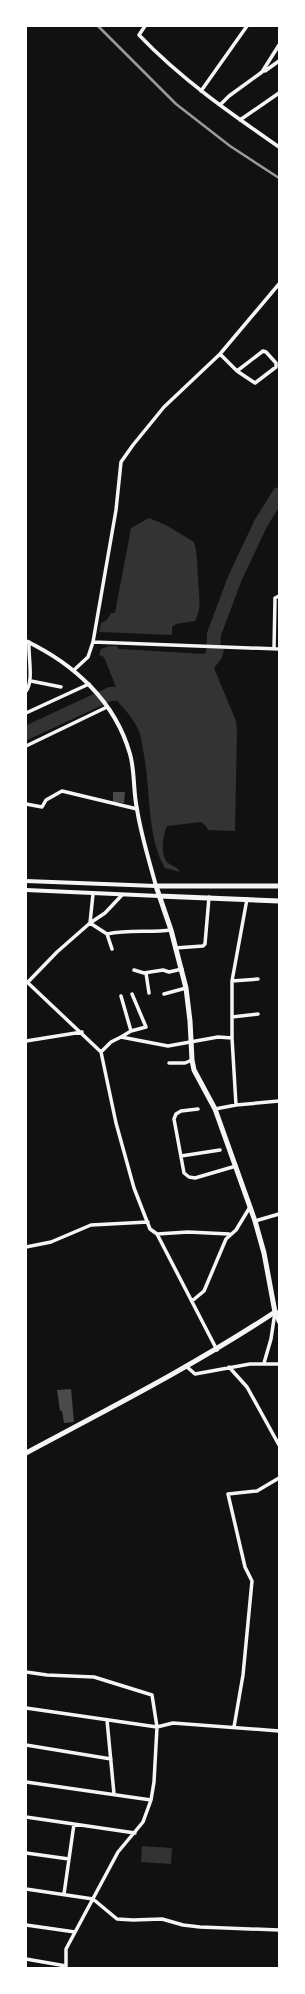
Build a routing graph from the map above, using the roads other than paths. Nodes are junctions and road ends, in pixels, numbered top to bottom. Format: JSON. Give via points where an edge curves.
{"nodes":[{"id":1,"x":145,"y":26,"type":"edge"},
{"id":2,"x":247,"y":26,"type":"edge"},
{"id":3,"x":279,"y":46,"type":"edge"},
{"id":4,"x":279,"y":61,"type":"edge"},
{"id":5,"x":262,"y":72,"type":"junction"},
{"id":6,"x":201,"y":91,"type":"junction"},
{"id":7,"x":279,"y":93,"type":"edge"},
{"id":8,"x":220,"y":105,"type":"junction"},
{"id":9,"x":240,"y":120,"type":"junction"},
{"id":10,"x":279,"y":147,"type":"edge"},
{"id":11,"x":279,"y":284,"type":"edge"},
{"id":12,"x":220,"y":354,"type":"junction"},
{"id":13,"x":237,"y":371,"type":"junction"},
{"id":14,"x":279,"y":596,"type":"edge"},
{"id":15,"x":279,"y":625,"type":"edge"},
{"id":16,"x":274,"y":628,"type":"junction"},
{"id":17,"x":28,"y":642,"type":"edge"},
{"id":18,"x":93,"y":642,"type":"junction"},
{"id":19,"x":274,"y":649,"type":"junction"},
{"id":20,"x":279,"y":649,"type":"edge"},
{"id":21,"x":74,"y":670,"type":"junction"},
{"id":22,"x":31,"y":681,"type":"junction"},
{"id":23,"x":89,"y":684,"type":"junction"},
{"id":24,"x":61,"y":687,"type":"dead end"},
{"id":25,"x":26,"y":691,"type":"edge"},
{"id":26,"x":107,"y":707,"type":"junction"},
{"id":27,"x":26,"y":713,"type":"edge"},
{"id":28,"x":26,"y":746,"type":"edge"},
{"id":29,"x":26,"y":804,"type":"edge"},
{"id":30,"x":137,"y":809,"type":"junction"},
{"id":31,"x":26,"y":881,"type":"edge"},
{"id":32,"x":156,"y":886,"type":"junction"},
{"id":33,"x":279,"y":886,"type":"edge"},
{"id":34,"x":26,"y":890,"type":"edge"},
{"id":35,"x":93,"y":894,"type":"junction"},
{"id":36,"x":122,"y":895,"type":"junction"},
{"id":37,"x":159,"y":896,"type":"junction"},
{"id":38,"x":209,"y":897,"type":"junction"},
{"id":39,"x":247,"y":899,"type":"junction"},
{"id":40,"x":279,"y":901,"type":"edge"},
{"id":41,"x":90,"y":923,"type":"junction"},
{"id":42,"x":171,"y":930,"type":"junction"},
{"id":43,"x":107,"y":934,"type":"junction"},
{"id":44,"x":176,"y":948,"type":"junction"},
{"id":45,"x":112,"y":949,"type":"dead end"},
{"id":46,"x":182,"y":969,"type":"junction"},
{"id":47,"x":134,"y":970,"type":"dead end"},
{"id":48,"x":146,"y":973,"type":"junction"},
{"id":49,"x":258,"y":979,"type":"dead end"},
{"id":50,"x":232,"y":981,"type":"junction"},
{"id":51,"x":26,"y":982,"type":"edge"},
{"id":52,"x":186,"y":988,"type":"junction"},
{"id":53,"x":132,"y":994,"type":"dead end"},
{"id":54,"x":149,"y":994,"type":"dead end"},
{"id":55,"x":164,"y":994,"type":"dead end"},
{"id":56,"x":121,"y":996,"type":"dead end"},
{"id":57,"x":258,"y":1014,"type":"dead end"},
{"id":58,"x":232,"y":1017,"type":"junction"},
{"id":59,"x":132,"y":1031,"type":"junction"},
{"id":60,"x":83,"y":1032,"type":"junction"},
{"id":61,"x":121,"y":1037,"type":"junction"},
{"id":62,"x":232,"y":1038,"type":"junction"},
{"id":63,"x":26,"y":1040,"type":"edge"},
{"id":64,"x":191,"y":1041,"type":"junction"},
{"id":65,"x":101,"y":1052,"type":"junction"},
{"id":66,"x":192,"y":1060,"type":"junction"},
{"id":67,"x":169,"y":1063,"type":"dead end"},
{"id":68,"x":279,"y":1101,"type":"edge"},
{"id":69,"x":236,"y":1104,"type":"junction"},
{"id":70,"x":215,"y":1109,"type":"junction"},
{"id":71,"x":198,"y":1110,"type":"dead end"},
{"id":72,"x":220,"y":1150,"type":"dead end"},
{"id":73,"x":181,"y":1156,"type":"junction"},
{"id":74,"x":236,"y":1166,"type":"junction"},
{"id":75,"x":250,"y":1207,"type":"junction"},
{"id":76,"x":279,"y":1214,"type":"edge"},
{"id":77,"x":255,"y":1221,"type":"junction"},
{"id":78,"x":148,"y":1222,"type":"junction"},
{"id":79,"x":157,"y":1234,"type":"junction"},
{"id":80,"x":229,"y":1234,"type":"junction"},
{"id":81,"x":26,"y":1247,"type":"edge"},
{"id":82,"x":192,"y":1301,"type":"junction"},
{"id":83,"x":277,"y":1312,"type":"edge"},
{"id":84,"x":279,"y":1322,"type":"edge"},
{"id":85,"x":217,"y":1350,"type":"junction"},
{"id":86,"x":264,"y":1363,"type":"junction"},
{"id":87,"x":279,"y":1364,"type":"edge"},
{"id":88,"x":186,"y":1366,"type":"junction"},
{"id":89,"x":229,"y":1367,"type":"junction"},
{"id":90,"x":279,"y":1444,"type":"edge"},
{"id":91,"x":26,"y":1452,"type":"edge"},
{"id":92,"x":279,"y":1478,"type":"edge"},
{"id":93,"x":26,"y":1672,"type":"edge"},
{"id":94,"x":26,"y":1708,"type":"edge"},
{"id":95,"x":107,"y":1720,"type":"junction"},
{"id":96,"x":157,"y":1727,"type":"junction"},
{"id":97,"x":234,"y":1727,"type":"junction"},
{"id":98,"x":279,"y":1731,"type":"edge"},
{"id":99,"x":26,"y":1745,"type":"edge"},
{"id":100,"x":111,"y":1759,"type":"junction"},
{"id":101,"x":26,"y":1782,"type":"edge"},
{"id":102,"x":114,"y":1794,"type":"junction"},
{"id":103,"x":151,"y":1800,"type":"junction"},
{"id":104,"x":26,"y":1817,"type":"edge"},
{"id":105,"x":74,"y":1824,"type":"junction"},
{"id":106,"x":135,"y":1832,"type":"junction"},
{"id":107,"x":26,"y":1853,"type":"edge"},
{"id":108,"x":69,"y":1859,"type":"junction"},
{"id":109,"x":26,"y":1889,"type":"edge"},
{"id":110,"x":64,"y":1894,"type":"junction"},
{"id":111,"x":93,"y":1900,"type":"junction"},
{"id":112,"x":26,"y":1925,"type":"edge"},
{"id":113,"x":279,"y":1930,"type":"edge"},
{"id":114,"x":75,"y":1932,"type":"junction"},
{"id":115,"x":26,"y":1959,"type":"edge"},
{"id":116,"x":66,"y":1967,"type":"edge"}],
"edges":[{"from":1,"to":6,"type":"street","via":[[139,35],[157,54]]},
{"from":2,"to":6,"type":"street"},
{"from":3,"to":5,"type":"street"},
{"from":4,"to":5,"type":"street"},
{"from":5,"to":8,"type":"street"},
{"from":6,"to":8,"type":"street"},
{"from":7,"to":9,"type":"street"},
{"from":8,"to":9,"type":"street"},
{"from":9,"to":10,"type":"street"},
{"from":11,"to":12,"type":"street"},
{"from":12,"to":13,"type":"street"},
{"from":12,"to":18,"type":"street","via":[[164,407],[122,462]]},
{"from":13,"to":13,"type":"street","via":[[255,383],[276,367],[276,363],[263,351]]},
{"from":14,"to":16,"type":"street","via":[[275,598]]},
{"from":15,"to":16,"type":"street"},
{"from":16,"to":19,"type":"street"},
{"from":17,"to":21,"type":"street"},
{"from":17,"to":22,"type":"street"},
{"from":18,"to":19,"type":"street"},
{"from":18,"to":21,"type":"street","via":[[88,657]]},
{"from":19,"to":20,"type":"street"},
{"from":21,"to":23,"type":"street"},
{"from":22,"to":24,"type":"street"},
{"from":22,"to":25,"type":"street"},
{"from":23,"to":26,"type":"street"},
{"from":23,"to":27,"type":"street"},
{"from":26,"to":28,"type":"street"},
{"from":26,"to":30,"type":"street","via":[[121,729],[130,755]]},
{"from":29,"to":30,"type":"street","via":[[42,807],[46,800],[62,791]]},
{"from":30,"to":32,"type":"street"},
{"from":31,"to":32,"type":"street"},
{"from":32,"to":33,"type":"main road"},
{"from":32,"to":37,"type":"main road"},
{"from":34,"to":35,"type":"street"},
{"from":35,"to":36,"type":"street"},
{"from":35,"to":41,"type":"street"},
{"from":36,"to":37,"type":"street"},
{"from":36,"to":41,"type":"street","via":[[105,913]]},
{"from":37,"to":38,"type":"main road"},
{"from":37,"to":42,"type":"main road"},
{"from":38,"to":39,"type":"main road"},
{"from":38,"to":44,"type":"street","via":[[205,944]]},
{"from":39,"to":40,"type":"main road"},
{"from":39,"to":50,"type":"street"},
{"from":41,"to":43,"type":"street"},
{"from":41,"to":51,"type":"street"},
{"from":42,"to":43,"type":"street","via":[[130,930]]},
{"from":42,"to":44,"type":"main road"},
{"from":43,"to":45,"type":"street"},
{"from":44,"to":46,"type":"main road"},
{"from":46,"to":48,"type":"street"},
{"from":46,"to":52,"type":"main road"},
{"from":47,"to":48,"type":"street"},
{"from":48,"to":54,"type":"street"},
{"from":49,"to":50,"type":"street"},
{"from":50,"to":58,"type":"street"},
{"from":51,"to":60,"type":"street"},
{"from":52,"to":55,"type":"street"},
{"from":52,"to":64,"type":"main road"},
{"from":53,"to":59,"type":"street","via":[[146,1027]]},
{"from":56,"to":59,"type":"street"},
{"from":57,"to":58,"type":"street"},
{"from":58,"to":62,"type":"street"},
{"from":59,"to":61,"type":"street"},
{"from":60,"to":63,"type":"street"},
{"from":60,"to":65,"type":"street"},
{"from":61,"to":64,"type":"street","via":[[168,1046]]},
{"from":61,"to":65,"type":"street"},
{"from":62,"to":64,"type":"street","via":[[218,1037]]},
{"from":62,"to":69,"type":"street"},
{"from":64,"to":66,"type":"main road"},
{"from":65,"to":78,"type":"street","via":[[116,1123],[134,1188]]},
{"from":66,"to":67,"type":"street","via":[[185,1063]]},
{"from":66,"to":70,"type":"main road","via":[[194,1070]]},
{"from":68,"to":69,"type":"street"},
{"from":69,"to":70,"type":"street"},
{"from":70,"to":74,"type":"main road"},
{"from":71,"to":73,"type":"street","via":[[181,1111],[174,1119]]},
{"from":72,"to":73,"type":"street"},
{"from":73,"to":74,"type":"street","via":[[182,1169],[189,1177],[195,1178]]},
{"from":74,"to":75,"type":"main road"},
{"from":75,"to":77,"type":"main road"},
{"from":75,"to":80,"type":"street","via":[[236,1230]]},
{"from":76,"to":77,"type":"street"},
{"from":77,"to":83,"type":"main road"},
{"from":78,"to":79,"type":"street","via":[[150,1229]]},
{"from":78,"to":81,"type":"street","via":[[91,1225],[51,1242]]},
{"from":79,"to":80,"type":"street"},
{"from":79,"to":82,"type":"street"},
{"from":80,"to":82,"type":"street","via":[[204,1291]]},
{"from":82,"to":85,"type":"street"},
{"from":83,"to":84,"type":"street"},
{"from":83,"to":85,"type":"main road"},
{"from":83,"to":86,"type":"street"},
{"from":85,"to":88,"type":"main road"},
{"from":86,"to":87,"type":"street"},
{"from":86,"to":89,"type":"street"},
{"from":88,"to":89,"type":"street","via":[[195,1374]]},
{"from":88,"to":91,"type":"main road"},
{"from":89,"to":90,"type":"street","via":[[247,1387]]},
{"from":92,"to":97,"type":"street","via":[[257,1490],[228,1494],[245,1568],[252,1581],[243,1675]]},
{"from":93,"to":96,"type":"street","via":[[94,1677],[152,1695]]},
{"from":94,"to":95,"type":"street"},
{"from":95,"to":96,"type":"street"},
{"from":95,"to":100,"type":"street"},
{"from":96,"to":97,"type":"street","via":[[173,1723]]},
{"from":96,"to":103,"type":"street"},
{"from":97,"to":98,"type":"street"},
{"from":99,"to":100,"type":"street"},
{"from":100,"to":102,"type":"street"},
{"from":101,"to":102,"type":"street"},
{"from":102,"to":103,"type":"street"},
{"from":103,"to":106,"type":"street","via":[[143,1822]]},
{"from":104,"to":105,"type":"street"},
{"from":105,"to":106,"type":"street"},
{"from":105,"to":108,"type":"street"},
{"from":106,"to":111,"type":"street","via":[[118,1852]]},
{"from":107,"to":108,"type":"street"},
{"from":108,"to":110,"type":"street"},
{"from":109,"to":110,"type":"street"},
{"from":110,"to":111,"type":"street"},
{"from":111,"to":113,"type":"street","via":[[117,1919],[162,1919],[200,1927]]},
{"from":111,"to":114,"type":"street"},
{"from":112,"to":114,"type":"street"},
{"from":114,"to":116,"type":"street","via":[[66,1949]]},
{"from":115,"to":116,"type":"street"}]}
